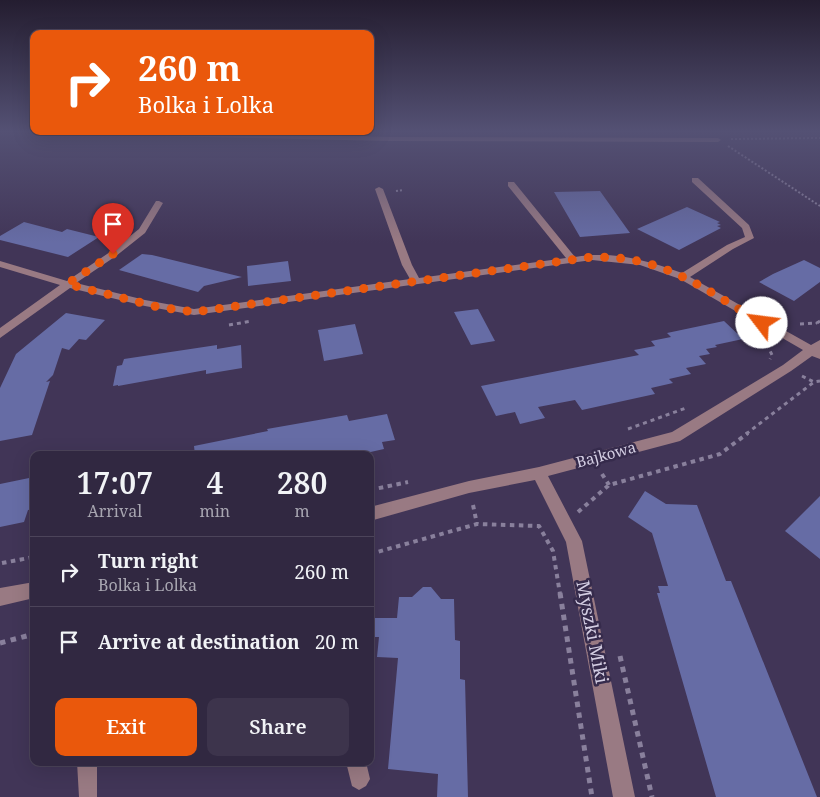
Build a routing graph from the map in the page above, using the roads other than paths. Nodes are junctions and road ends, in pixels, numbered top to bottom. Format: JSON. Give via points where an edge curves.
{"nodes":[{"id":1,"x":695,"y":180,"type":"dead end"},
{"id":2,"x":511,"y":184,"type":"dead end"},
{"id":3,"x":379,"y":189,"type":"dead end"},
{"id":4,"x":159,"y":203,"type":"dead end"},
{"id":5,"x":573,"y":260,"type":"junction"},
{"id":6,"x":0,"y":264,"type":"edge"},
{"id":7,"x":683,"y":277,"type":"junction"},
{"id":8,"x":416,"y":282,"type":"junction"},
{"id":9,"x":67,"y":284,"type":"junction"},
{"id":10,"x":0,"y":334,"type":"edge"},
{"id":11,"x":817,"y":350,"type":"edge"},
{"id":12,"x":540,"y":474,"type":"junction"},
{"id":13,"x":374,"y":513,"type":"edge"},
{"id":14,"x":30,"y":591,"type":"edge"},
{"id":15,"x":0,"y":597,"type":"edge"},
{"id":16,"x":87,"y":766,"type":"edge"},
{"id":17,"x":88,"y":794,"type":"dead end"},
{"id":18,"x":624,"y":797,"type":"edge"}],
"edges":[{"from":1,"to":7,"type":"street","via":[[746,227],[750,238]]},
{"from":2,"to":5,"type":"street"},
{"from":3,"to":8,"type":"street"},
{"from":4,"to":9,"type":"street","via":[[142,231]]},
{"from":5,"to":7,"type":"street","via":[[592,257],[625,259]]},
{"from":5,"to":8,"type":"street"},
{"from":6,"to":9,"type":"street"},
{"from":7,"to":11,"type":"street"},
{"from":8,"to":9,"type":"street","via":[[194,312],[158,307]]},
{"from":9,"to":10,"type":"street"},
{"from":11,"to":12,"type":"street","name":"Bajkowa","via":[[675,437]]},
{"from":12,"to":13,"type":"street","name":"Bajkowa","via":[[469,487]]},
{"from":12,"to":18,"type":"street","name":"Myszki Miki","via":[[574,541]]},
{"from":14,"to":15,"type":"street"},
{"from":16,"to":17,"type":"street"}]}
